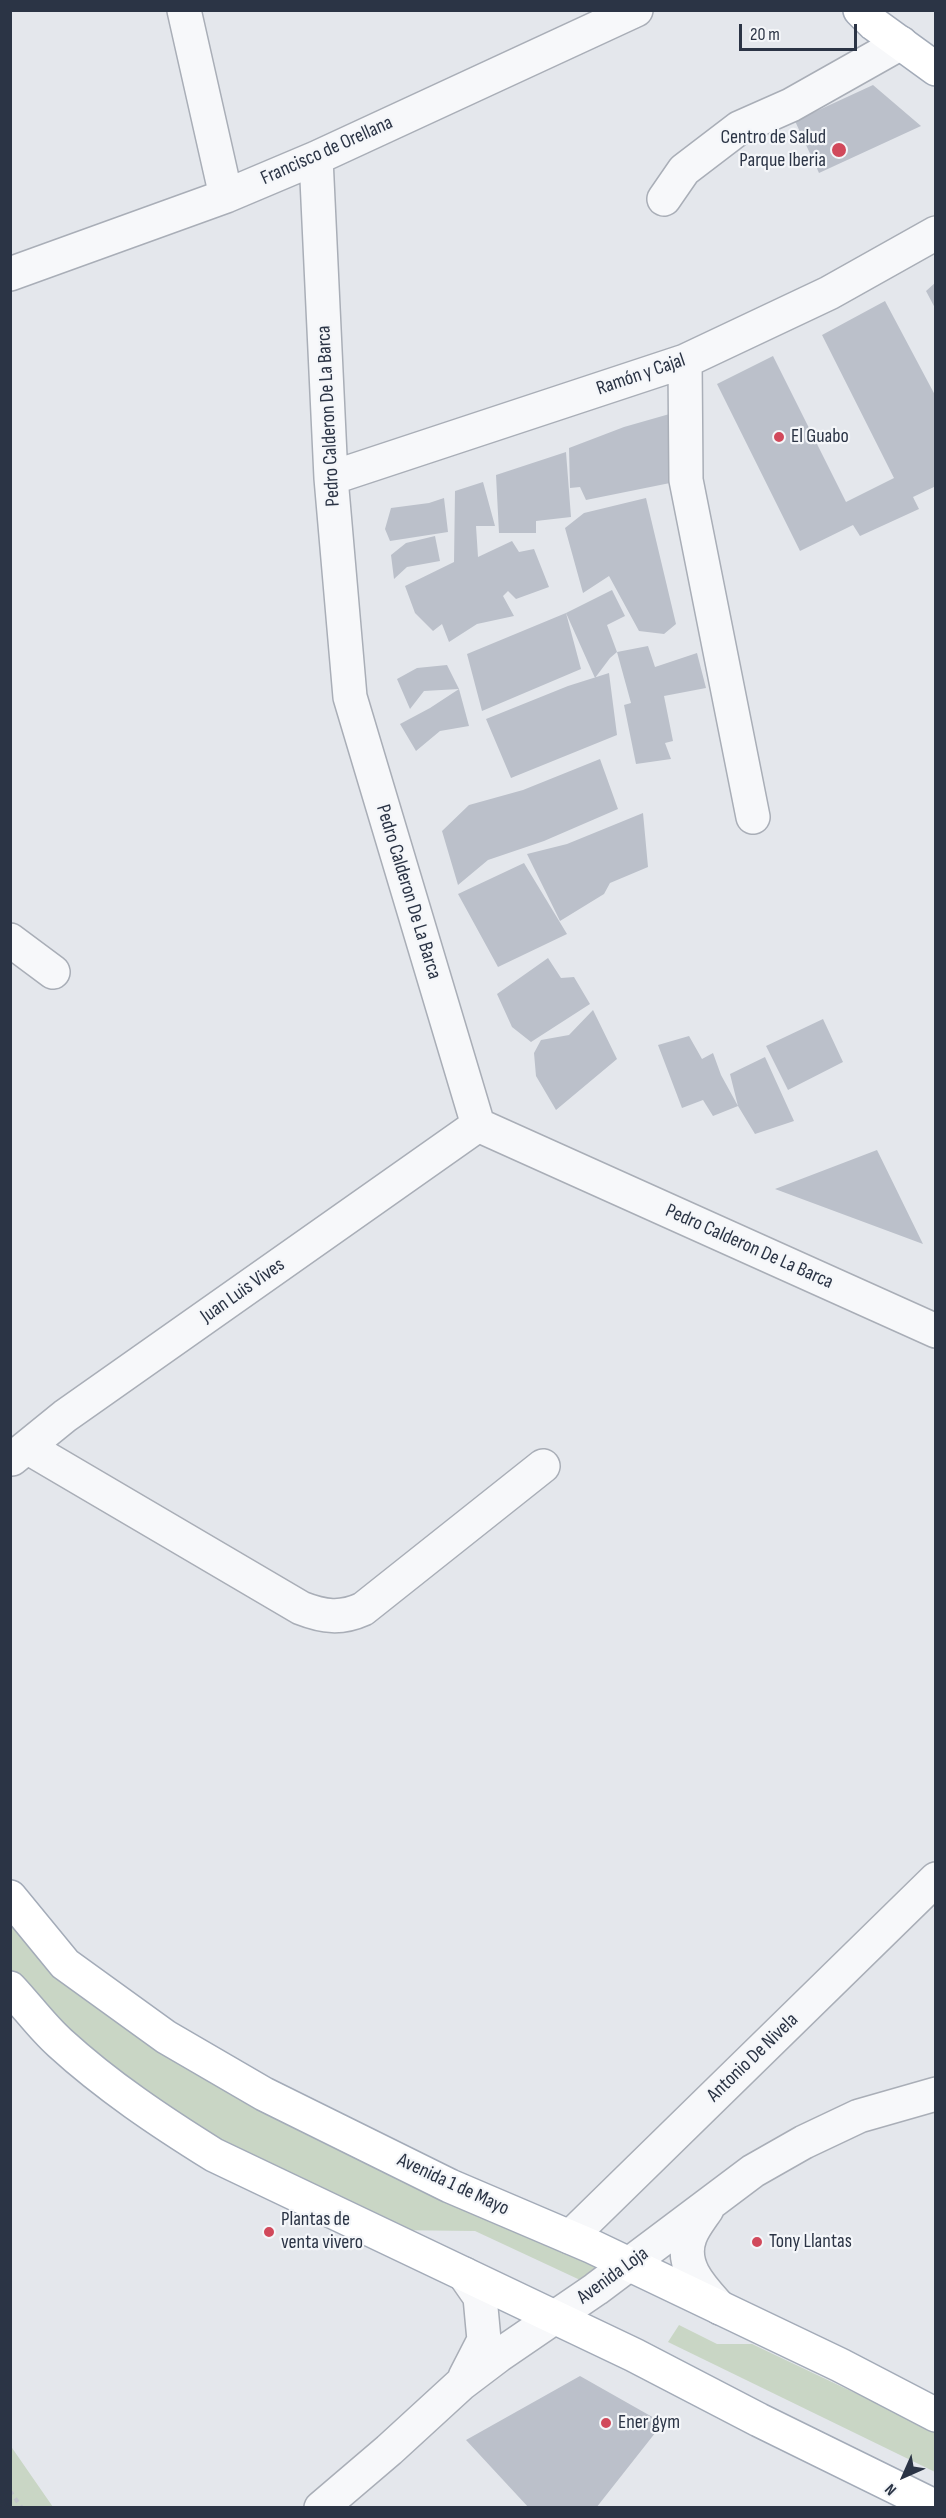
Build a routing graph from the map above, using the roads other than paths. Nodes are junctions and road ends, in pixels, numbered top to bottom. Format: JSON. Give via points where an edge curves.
{"nodes":[{"id":1,"x":184,"y":10,"type":"edge"},
{"id":2,"x":636,"y":10,"type":"edge"},
{"id":3,"x":860,"y":10,"type":"edge"},
{"id":4,"x":901,"y":43,"type":"junction"},
{"id":5,"x":936,"y":69,"type":"edge"},
{"id":6,"x":316,"y":158,"type":"junction"},
{"id":7,"x":226,"y":196,"type":"junction"},
{"id":8,"x":664,"y":199,"type":"dead end"},
{"id":9,"x":936,"y":233,"type":"edge"},
{"id":10,"x":10,"y":274,"type":"edge"},
{"id":11,"x":685,"y":361,"type":"junction"},
{"id":12,"x":331,"y":478,"type":"junction"},
{"id":13,"x":753,"y":817,"type":"dead end"},
{"id":14,"x":10,"y":940,"type":"edge"},
{"id":15,"x":53,"y":972,"type":"dead end"},
{"id":16,"x":478,"y":1125,"type":"junction"},
{"id":17,"x":936,"y":1331,"type":"edge"},
{"id":18,"x":19,"y":1453,"type":"edge"},
{"id":19,"x":543,"y":1466,"type":"dead end"},
{"id":20,"x":936,"y":1879,"type":"edge"},
{"id":21,"x":10,"y":1897,"type":"edge"},
{"id":22,"x":10,"y":1988,"type":"edge"},
{"id":23,"x":936,"y":2094,"type":"edge"},
{"id":24,"x":709,"y":2204,"type":"junction"},
{"id":25,"x":570,"y":2237,"type":"junction"},
{"id":26,"x":628,"y":2264,"type":"junction"},
{"id":27,"x":464,"y":2274,"type":"junction"},
{"id":28,"x":720,"y":2308,"type":"junction"},
{"id":29,"x":555,"y":2317,"type":"junction"},
{"id":30,"x":461,"y":2385,"type":"junction"},
{"id":31,"x":936,"y":2415,"type":"edge"},
{"id":32,"x":936,"y":2507,"type":"edge"},
{"id":33,"x":321,"y":2508,"type":"edge"}],
"edges":[{"from":1,"to":7,"type":"street"},
{"from":2,"to":6,"type":"street","name":"Francisco de Orellana"},
{"from":3,"to":4,"type":"main road"},
{"from":4,"to":5,"type":"main road"},
{"from":4,"to":8,"type":"street","via":[[791,105],[739,128],[684,170]]},
{"from":6,"to":7,"type":"street","name":"Francisco de Orellana"},
{"from":6,"to":12,"type":"street","name":"Pedro Calderon De La Barca"},
{"from":7,"to":10,"type":"street","name":"Francisco de Orellana"},
{"from":9,"to":11,"type":"street","name":"Ramón y Cajal","via":[[829,293]]},
{"from":11,"to":12,"type":"street","name":"Ramón y Cajal"},
{"from":11,"to":13,"type":"street","via":[[686,480]]},
{"from":12,"to":16,"type":"street","name":"Pedro Calderon De La Barca","via":[[350,697]]},
{"from":14,"to":15,"type":"street"},
{"from":16,"to":17,"type":"street","name":"Pedro Calderon De La Barca"},
{"from":16,"to":18,"type":"street","name":"Juan Luis Vives","via":[[65,1416]]},
{"from":18,"to":19,"type":"street","via":[[301,1608],[332,1617],[363,1609]]},
{"from":20,"to":25,"type":"street","name":"Antonio De Nivela"},
{"from":21,"to":25,"type":"main road","name":"Avenida 1 de Mayo","via":[[65,1964],[166,2037],[264,2094],[450,2186]]},
{"from":22,"to":27,"type":"main road","via":[[59,2042],[166,2125],[214,2155]]},
{"from":23,"to":24,"type":"street","name":"Avenida Loja","via":[[859,2116],[804,2142],[753,2171]]},
{"from":24,"to":26,"type":"street","name":"Avenida Loja"},
{"from":24,"to":28,"type":"street","via":[[689,2239],[688,2261],[697,2283]]},
{"from":25,"to":26,"type":"main road","name":"Avenida 1 de Mayo"},
{"from":26,"to":28,"type":"main road","name":"Avenida 1 de Mayo"},
{"from":26,"to":29,"type":"street","name":"Avenida Loja"},
{"from":27,"to":29,"type":"main road"},
{"from":27,"to":30,"type":"street","via":[[480,2297],[484,2340]]},
{"from":28,"to":31,"type":"main road","name":"Avenida 1 de Mayo"},
{"from":29,"to":30,"type":"street","name":"Avenida Loja"},
{"from":29,"to":32,"type":"main road"},
{"from":30,"to":33,"type":"street","name":"Avenida Loja"}]}
